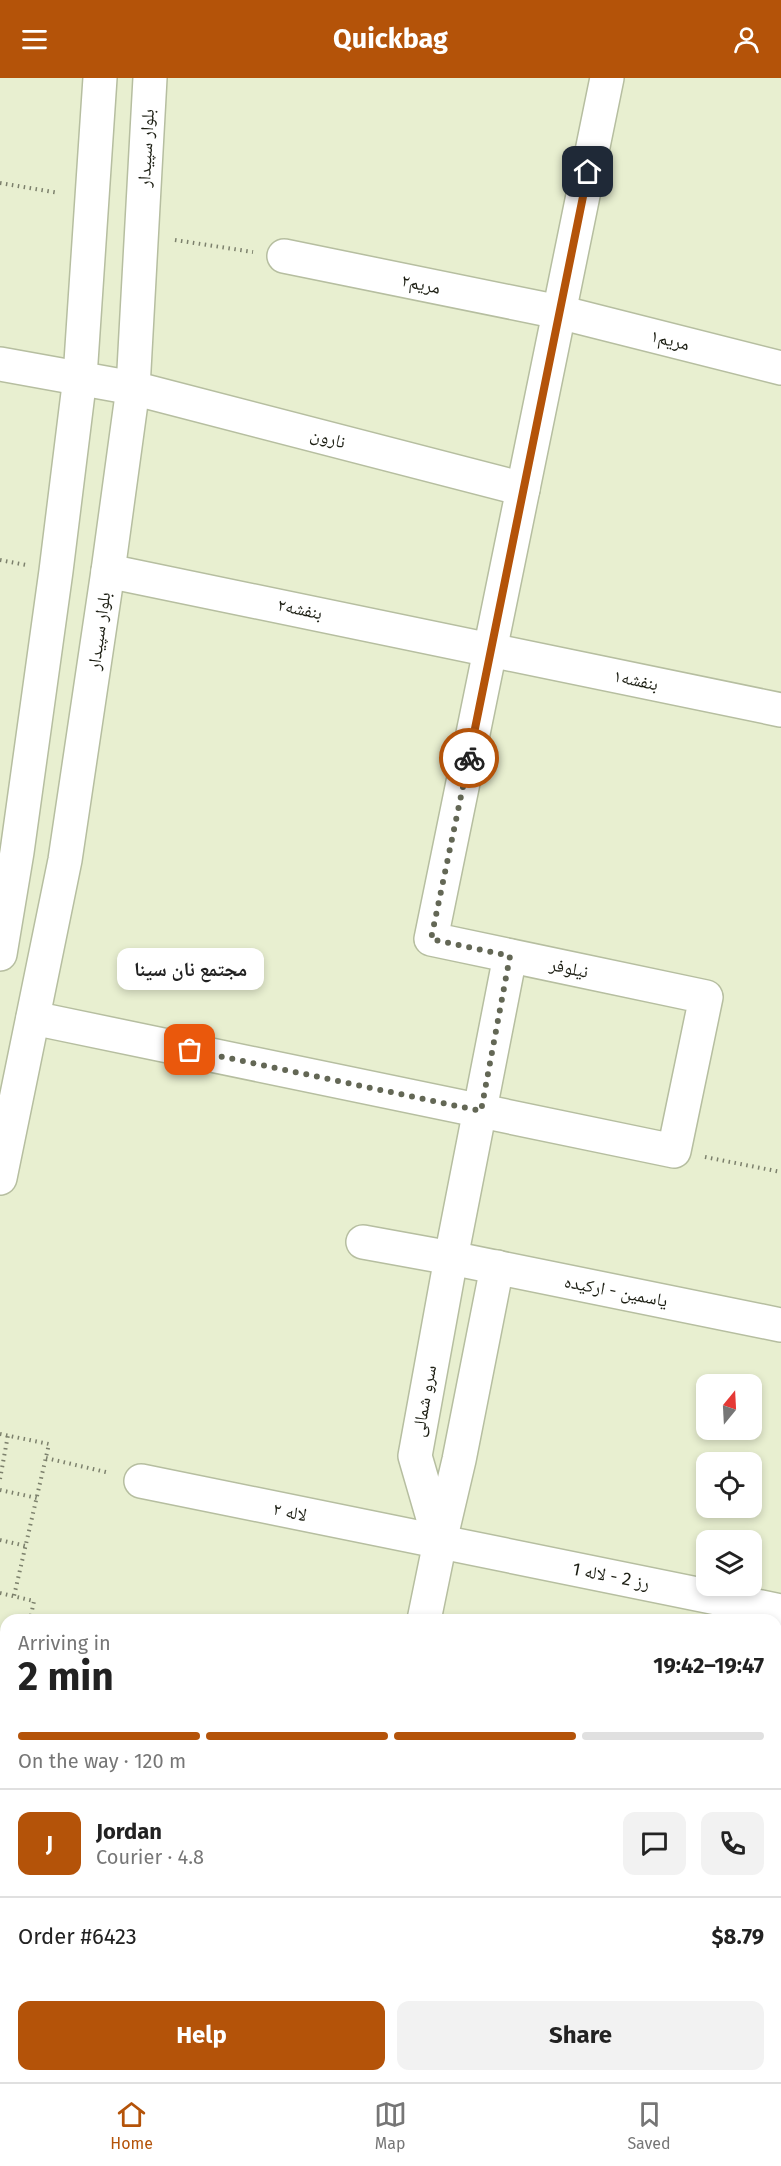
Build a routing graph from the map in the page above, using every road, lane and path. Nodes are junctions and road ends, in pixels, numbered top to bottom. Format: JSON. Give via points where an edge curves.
{"nodes":[{"id":1,"x":100,"y":78,"type":"edge"},
{"id":2,"x":150,"y":78,"type":"edge"},
{"id":3,"x":607,"y":78,"type":"edge"},
{"id":4,"x":0,"y":183,"type":"edge"},
{"id":5,"x":92,"y":198,"type":"junction"},
{"id":6,"x":141,"y":235,"type":"junction"},
{"id":7,"x":284,"y":256,"type":"joint"},
{"id":8,"x":559,"y":312,"type":"junction"},
{"id":9,"x":0,"y":364,"type":"edge"},
{"id":10,"x":781,"y":368,"type":"edge"},
{"id":11,"x":80,"y":377,"type":"junction"},
{"id":12,"x":133,"y":388,"type":"junction"},
{"id":13,"x":523,"y":489,"type":"junction"},
{"id":14,"x":108,"y":571,"type":"junction"},
{"id":15,"x":491,"y":650,"type":"junction"},
{"id":16,"x":781,"y":710,"type":"edge"},
{"id":17,"x":0,"y":954,"type":"edge"},
{"id":18,"x":510,"y":956,"type":"junction"},
{"id":19,"x":33,"y":1018,"type":"junction"},
{"id":20,"x":481,"y":1111,"type":"junction"},
{"id":21,"x":674,"y":1151,"type":"junction"},
{"id":22,"x":781,"y":1172,"type":"edge"},
{"id":23,"x":0,"y":1178,"type":"edge"},
{"id":24,"x":363,"y":1242,"type":"dead end"},
{"id":25,"x":451,"y":1258,"type":"junction"},
{"id":26,"x":497,"y":1267,"type":"junction"},
{"id":27,"x":781,"y":1325,"type":"edge"},
{"id":28,"x":0,"y":1434,"type":"edge"},
{"id":29,"x":8,"y":1435,"type":"junction"},
{"id":30,"x":46,"y":1458,"type":"junction"},
{"id":31,"x":0,"y":1479,"type":"edge"},
{"id":32,"x":141,"y":1481,"type":"joint"},
{"id":33,"x":0,"y":1491,"type":"edge"},
{"id":34,"x":37,"y":1498,"type":"junction"},
{"id":35,"x":0,"y":1540,"type":"edge"},
{"id":36,"x":440,"y":1542,"type":"junction"},
{"id":37,"x":26,"y":1546,"type":"junction"},
{"id":38,"x":0,"y":1593,"type":"edge"},
{"id":39,"x":14,"y":1596,"type":"junction"},
{"id":40,"x":781,"y":1611,"type":"edge"},
{"id":41,"x":31,"y":1614,"type":"edge"},
{"id":42,"x":425,"y":1614,"type":"edge"}],
"edges":[{"from":1,"to":5,"type":"street"},
{"from":2,"to":6,"type":"street","name":"بلوار سپیدار"},
{"from":3,"to":8,"type":"street"},
{"from":4,"to":5,"type":"path"},
{"from":5,"to":11,"type":"street"},
{"from":6,"to":7,"type":"path"},
{"from":6,"to":12,"type":"street","name":"بلوار سپیدار"},
{"from":7,"to":8,"type":"street","name":"مریم۲"},
{"from":8,"to":10,"type":"street","name":"مریم۱"},
{"from":8,"to":13,"type":"street"},
{"from":9,"to":11,"type":"street","name":"نارون"},
{"from":11,"to":12,"type":"street","name":"نارون"},
{"from":11,"to":17,"type":"street"},
{"from":12,"to":13,"type":"street","name":"نارون"},
{"from":12,"to":14,"type":"street","name":"بلوار سپیدار"},
{"from":13,"to":15,"type":"street"},
{"from":14,"to":15,"type":"street","name":"بنفشه۲"},
{"from":14,"to":19,"type":"street","name":"بلوار سپیدار","via":[[65,860]]},
{"from":15,"to":16,"type":"street","name":"بنفشه۱"},
{"from":15,"to":18,"type":"street","name":"نیلوفر","via":[[431,939]]},
{"from":18,"to":20,"type":"street","name":"سرو شمالی"},
{"from":18,"to":21,"type":"street","name":"نیلوفر","via":[[706,997]]},
{"from":19,"to":20,"type":"street"},
{"from":19,"to":23,"type":"street","name":"بلوار سپیدار"},
{"from":20,"to":21,"type":"street"},
{"from":20,"to":25,"type":"street","name":"سرو شمالی"},
{"from":21,"to":22,"type":"path"},
{"from":24,"to":25,"type":"street","name":"یاسمین - ارکیده"},
{"from":25,"to":26,"type":"street","name":"یاسمین - ارکیده"},
{"from":25,"to":36,"type":"street","name":"سرو شمالی","via":[[414,1456]]},
{"from":26,"to":27,"type":"street","name":"یاسمین - ارکیده"},
{"from":26,"to":36,"type":"street","name":"سرو شمالی"},
{"from":28,"to":29,"type":"path"},
{"from":29,"to":30,"type":"path","via":[[49,1444]]},
{"from":29,"to":31,"type":"path"},
{"from":30,"to":32,"type":"path"},
{"from":30,"to":34,"type":"path"},
{"from":32,"to":36,"type":"street","name":"لاله ۲"},
{"from":33,"to":34,"type":"path"},
{"from":34,"to":37,"type":"path"},
{"from":35,"to":37,"type":"path"},
{"from":36,"to":40,"type":"street","name":"رز 2 - لاله 1"},
{"from":36,"to":42,"type":"street","name":"سرو شمالی"},
{"from":37,"to":39,"type":"path"},
{"from":38,"to":39,"type":"path"},
{"from":39,"to":41,"type":"path","via":[[34,1601]]}]}
